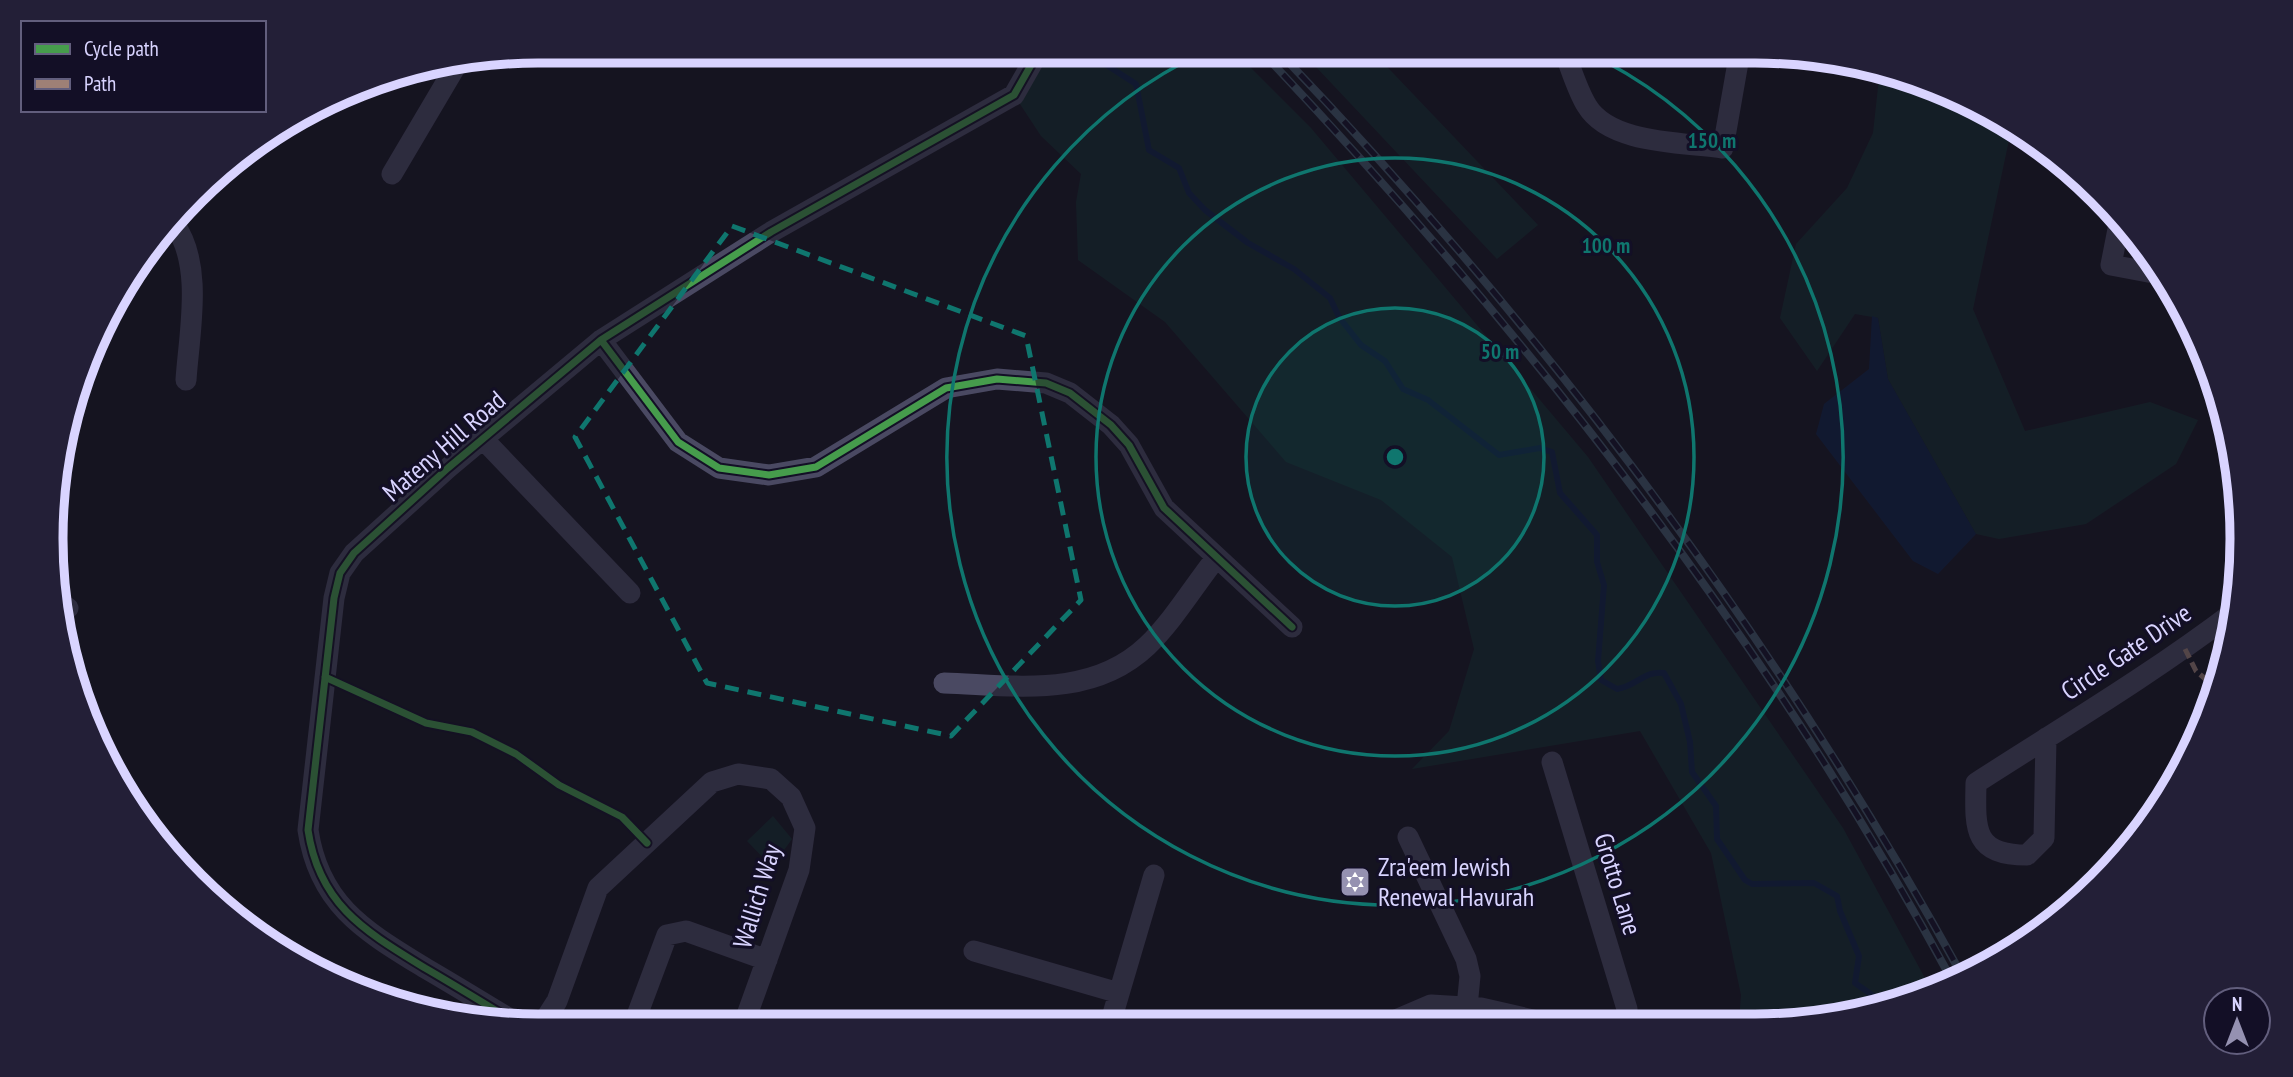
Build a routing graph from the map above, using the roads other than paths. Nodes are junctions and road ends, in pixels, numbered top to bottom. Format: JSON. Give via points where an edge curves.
{"nodes":[{"id":1,"x":1032,"y":63,"type":"edge"},
{"id":2,"x":1569,"y":63,"type":"edge"},
{"id":3,"x":1738,"y":63,"type":"edge"},
{"id":4,"x":453,"y":71,"type":"edge"},
{"id":5,"x":393,"y":174,"type":"dead end"},
{"id":6,"x":177,"y":229,"type":"edge"},
{"id":7,"x":2118,"y":232,"type":"edge"},
{"id":8,"x":2149,"y":272,"type":"edge"},
{"id":9,"x":601,"y":340,"type":"junction"},
{"id":10,"x":186,"y":380,"type":"dead end"},
{"id":11,"x":483,"y":439,"type":"junction"},
{"id":12,"x":1216,"y":558,"type":"junction"},
{"id":13,"x":630,"y":593,"type":"dead end"},
{"id":14,"x":2223,"y":620,"type":"edge"},
{"id":15,"x":1292,"y":627,"type":"dead end"},
{"id":16,"x":944,"y":683,"type":"dead end"},
{"id":17,"x":2046,"y":738,"type":"junction"},
{"id":18,"x":1552,"y":762,"type":"dead end"},
{"id":19,"x":1408,"y":837,"type":"dead end"},
{"id":20,"x":1154,"y":875,"type":"dead end"},
{"id":21,"x":974,"y":951,"type":"dead end"},
{"id":22,"x":767,"y":960,"type":"junction"},
{"id":23,"x":1119,"y":993,"type":"junction"},
{"id":24,"x":1467,"y":1007,"type":"junction"},
{"id":25,"x":499,"y":1012,"type":"edge"},
{"id":26,"x":549,"y":1014,"type":"edge"},
{"id":27,"x":637,"y":1014,"type":"edge"},
{"id":28,"x":747,"y":1014,"type":"edge"},
{"id":29,"x":1113,"y":1014,"type":"edge"},
{"id":30,"x":1410,"y":1014,"type":"edge"},
{"id":31,"x":1502,"y":1014,"type":"edge"},
{"id":32,"x":1627,"y":1014,"type":"edge"}],
"edges":[{"from":1,"to":9,"type":"street","name":"Mateny Hill Road","via":[[1014,95],[771,232]]},
{"from":2,"to":3,"type":"street","via":[[1586,106],[1602,125],[1622,134],[1723,148]]},
{"from":4,"to":5,"type":"street"},
{"from":6,"to":10,"type":"street","via":[[189,263]]},
{"from":7,"to":8,"type":"street","via":[[2111,265]]},
{"from":9,"to":11,"type":"street","name":"Mateny Hill Road"},
{"from":9,"to":12,"type":"street","via":[[678,442],[719,468],[769,475],[816,467],[946,388],[997,380],[1046,383],[1070,393],[1111,425],[1129,445],[1164,508]]},
{"from":11,"to":13,"type":"street"},
{"from":11,"to":25,"type":"street","name":"Mateny Hill Road","via":[[354,553],[340,573],[308,830],[320,877],[344,911],[365,931]]},
{"from":12,"to":15,"type":"street"},
{"from":12,"to":16,"type":"street","via":[[1147,646],[1107,674],[1058,687]]},
{"from":14,"to":17,"type":"street","name":"Circle Gate Drive"},
{"from":17,"to":17,"type":"street","name":"Circle Gate Drive","via":[[1976,783],[1975,817],[1982,840],[2000,855],[2027,855],[2044,838]]},
{"from":18,"to":32,"type":"street","name":"Grotto Lane"},
{"from":19,"to":24,"type":"street","via":[[1466,959],[1470,976]]},
{"from":20,"to":23,"type":"street"},
{"from":21,"to":23,"type":"street"},
{"from":22,"to":26,"type":"street","name":"Wallich Way","via":[[799,870],[805,828],[791,797],[771,779],[738,774],[712,782],[598,888]]},
{"from":22,"to":27,"type":"street","via":[[686,932],[667,935]]},
{"from":22,"to":28,"type":"street","name":"Wallich Way"},
{"from":23,"to":29,"type":"street"},
{"from":24,"to":30,"type":"street","via":[[1431,1005]]},
{"from":24,"to":31,"type":"street"}]}
